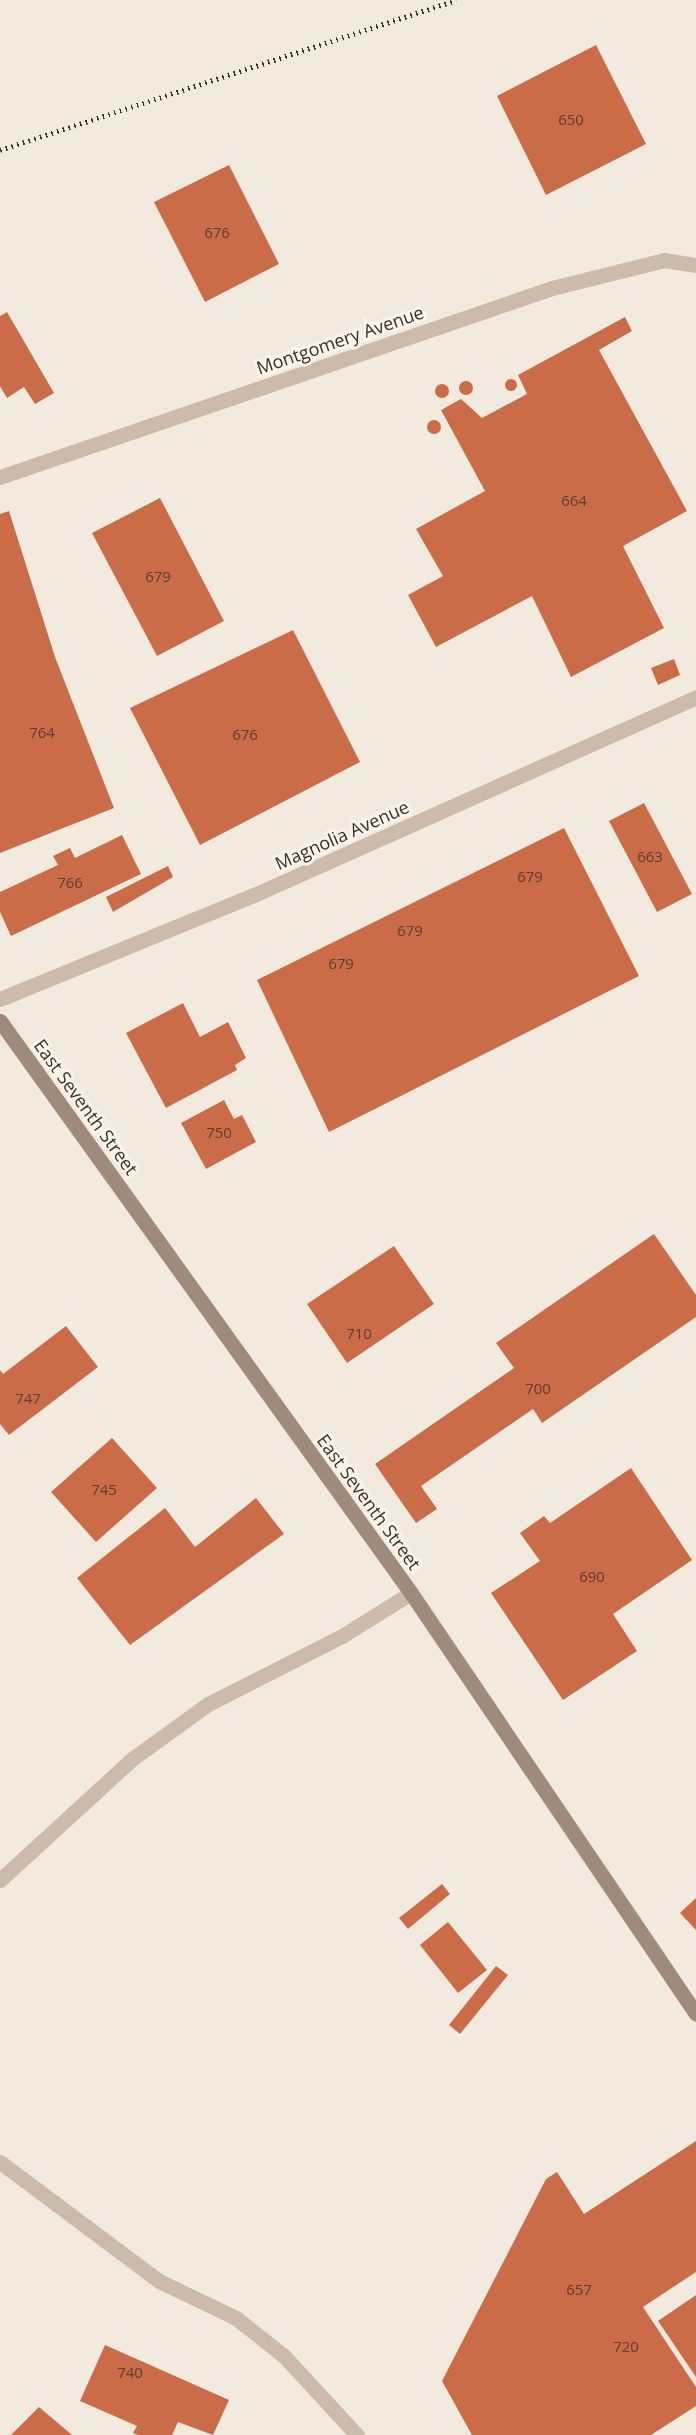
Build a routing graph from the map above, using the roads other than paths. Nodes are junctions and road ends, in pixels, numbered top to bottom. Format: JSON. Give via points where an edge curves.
{"nodes":[{"id":1,"x":696,"y":265,"type":"edge"},
{"id":2,"x":0,"y":477,"type":"edge"},
{"id":3,"x":696,"y":697,"type":"edge"},
{"id":4,"x":0,"y":999,"type":"edge"},
{"id":5,"x":0,"y":1021,"type":"edge"},
{"id":6,"x":411,"y":1593,"type":"junction"},
{"id":7,"x":0,"y":1880,"type":"edge"},
{"id":8,"x":696,"y":2014,"type":"edge"},
{"id":9,"x":0,"y":2162,"type":"edge"},
{"id":10,"x":357,"y":2435,"type":"edge"}],
"edges":[{"from":1,"to":2,"type":"street","name":"Montgomery Avenue","via":[[664,260],[552,288]]},
{"from":3,"to":4,"type":"street","name":"Magnolia Avenue","via":[[254,895]]},
{"from":5,"to":6,"type":"street","name":"East Seventh Street"},
{"from":6,"to":7,"type":"street","via":[[342,1636],[208,1704],[132,1759]]},
{"from":6,"to":8,"type":"street","name":"East Seventh Street"},
{"from":9,"to":10,"type":"street","via":[[159,2280],[236,2318],[284,2356]]}]}
